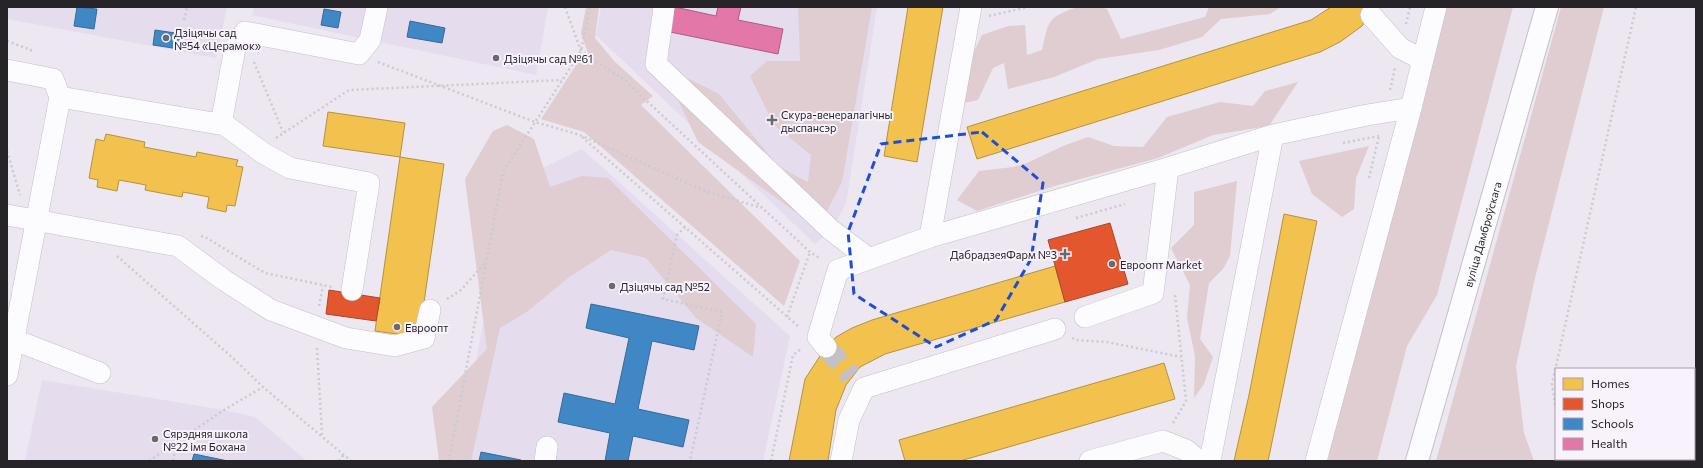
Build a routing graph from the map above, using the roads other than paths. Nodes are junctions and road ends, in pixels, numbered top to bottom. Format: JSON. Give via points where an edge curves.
{"nodes":[{"id":1,"x":377,"y":7,"type":"edge"},
{"id":2,"x":664,"y":7,"type":"edge"},
{"id":3,"x":1436,"y":7,"type":"edge"},
{"id":4,"x":1547,"y":7,"type":"edge"},
{"id":5,"x":970,"y":14,"type":"edge"},
{"id":6,"x":1371,"y":15,"type":"dead end"},
{"id":7,"x":1423,"y":60,"type":"junction"},
{"id":8,"x":7,"y":70,"type":"edge"},
{"id":9,"x":56,"y":88,"type":"junction"},
{"id":10,"x":1411,"y":108,"type":"junction"},
{"id":11,"x":221,"y":124,"type":"junction"},
{"id":12,"x":1273,"y":135,"type":"junction"},
{"id":13,"x":1168,"y":168,"type":"junction"},
{"id":14,"x":24,"y":218,"type":"edge"},
{"id":15,"x":930,"y":237,"type":"junction"},
{"id":16,"x":868,"y":258,"type":"junction"},
{"id":17,"x":352,"y":290,"type":"dead end"},
{"id":18,"x":430,"y":310,"type":"road end"},
{"id":19,"x":1085,"y":317,"type":"dead end"},
{"id":20,"x":1055,"y":329,"type":"road end"},
{"id":21,"x":11,"y":337,"type":"edge"},
{"id":22,"x":819,"y":341,"type":"road end"},
{"id":23,"x":100,"y":373,"type":"dead end"},
{"id":24,"x":7,"y":375,"type":"edge"},
{"id":25,"x":841,"y":461,"type":"edge"},
{"id":26,"x":1090,"y":461,"type":"edge"},
{"id":27,"x":1199,"y":461,"type":"edge"},
{"id":28,"x":1210,"y":461,"type":"edge"},
{"id":29,"x":1316,"y":461,"type":"edge"},
{"id":30,"x":1417,"y":461,"type":"edge"}],
"edges":[{"from":1,"to":11,"type":"street","via":[[370,40],[359,54],[245,32],[235,48]]},
{"from":2,"to":16,"type":"street","via":[[656,64],[831,230]]},
{"from":3,"to":7,"type":"street"},
{"from":4,"to":30,"type":"main road","name":"вуліца Дамброўскага"},
{"from":5,"to":15,"type":"street"},
{"from":6,"to":7,"type":"street","via":[[1400,48]]},
{"from":7,"to":10,"type":"street"},
{"from":8,"to":9,"type":"street"},
{"from":9,"to":11,"type":"street"},
{"from":9,"to":14,"type":"street"},
{"from":10,"to":12,"type":"street"},
{"from":10,"to":29,"type":"street"},
{"from":11,"to":17,"type":"street","via":[[290,168],[369,183]]},
{"from":12,"to":13,"type":"street"},
{"from":12,"to":28,"type":"street"},
{"from":13,"to":15,"type":"street"},
{"from":13,"to":19,"type":"street","via":[[1153,294]]},
{"from":14,"to":18,"type":"street","via":[[178,246],[224,280],[272,310],[346,338],[395,346],[424,338]]},
{"from":14,"to":21,"type":"street"},
{"from":15,"to":16,"type":"street"},
{"from":16,"to":22,"type":"street","via":[[838,270]]},
{"from":20,"to":25,"type":"street","via":[[858,382]]},
{"from":21,"to":23,"type":"street"},
{"from":21,"to":24,"type":"street"},
{"from":26,"to":27,"type":"street","via":[[1163,441],[1186,450]]}]}
